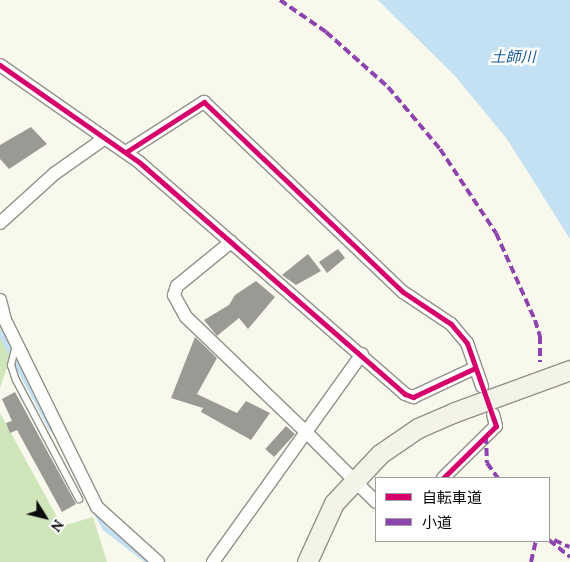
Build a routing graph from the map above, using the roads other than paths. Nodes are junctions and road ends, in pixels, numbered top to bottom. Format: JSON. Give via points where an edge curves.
{"nodes":[{"id":1,"x":0,"y":64,"type":"edge"},
{"id":2,"x":105,"y":138,"type":"junction"},
{"id":3,"x":126,"y":152,"type":"junction"},
{"id":4,"x":0,"y":223,"type":"edge"},
{"id":5,"x":231,"y":242,"type":"junction"},
{"id":6,"x":0,"y":300,"type":"edge"},
{"id":7,"x":16,"y":343,"type":"junction"},
{"id":8,"x":362,"y":354,"type":"junction"},
{"id":9,"x":475,"y":368,"type":"junction"},
{"id":10,"x":565,"y":372,"type":"edge"},
{"id":11,"x":482,"y":386,"type":"dead end"},
{"id":12,"x":493,"y":414,"type":"dead end"},
{"id":13,"x":306,"y":432,"type":"junction"},
{"id":14,"x":444,"y":477,"type":"edge"},
{"id":15,"x":354,"y":478,"type":"junction"},
{"id":16,"x":79,"y":499,"type":"dead end"},
{"id":17,"x":375,"y":501,"type":"edge"},
{"id":18,"x":158,"y":562,"type":"edge"},
{"id":19,"x":213,"y":562,"type":"edge"},
{"id":20,"x":307,"y":562,"type":"edge"}],
"edges":[{"from":1,"to":2,"type":"street"},
{"from":2,"to":3,"type":"street"},
{"from":2,"to":4,"type":"street","via":[[54,174]]},
{"from":3,"to":5,"type":"street"},
{"from":3,"to":9,"type":"street","via":[[204,102],[403,292],[452,324],[467,343]]},
{"from":5,"to":8,"type":"street"},
{"from":5,"to":13,"type":"street","via":[[177,286],[174,295],[186,317]]},
{"from":6,"to":7,"type":"street","via":[[4,320]]},
{"from":7,"to":16,"type":"lane","via":[[11,365],[16,380]]},
{"from":7,"to":18,"type":"street","via":[[97,507]]},
{"from":8,"to":9,"type":"street","via":[[413,397]]},
{"from":8,"to":13,"type":"street"},
{"from":9,"to":11,"type":"street"},
{"from":10,"to":15,"type":"street","via":[[418,428],[380,454]]},
{"from":12,"to":14,"type":"street","via":[[496,426]]},
{"from":13,"to":15,"type":"street"},
{"from":13,"to":19,"type":"street"},
{"from":15,"to":17,"type":"street"},
{"from":15,"to":20,"type":"street","via":[[334,503]]}]}
